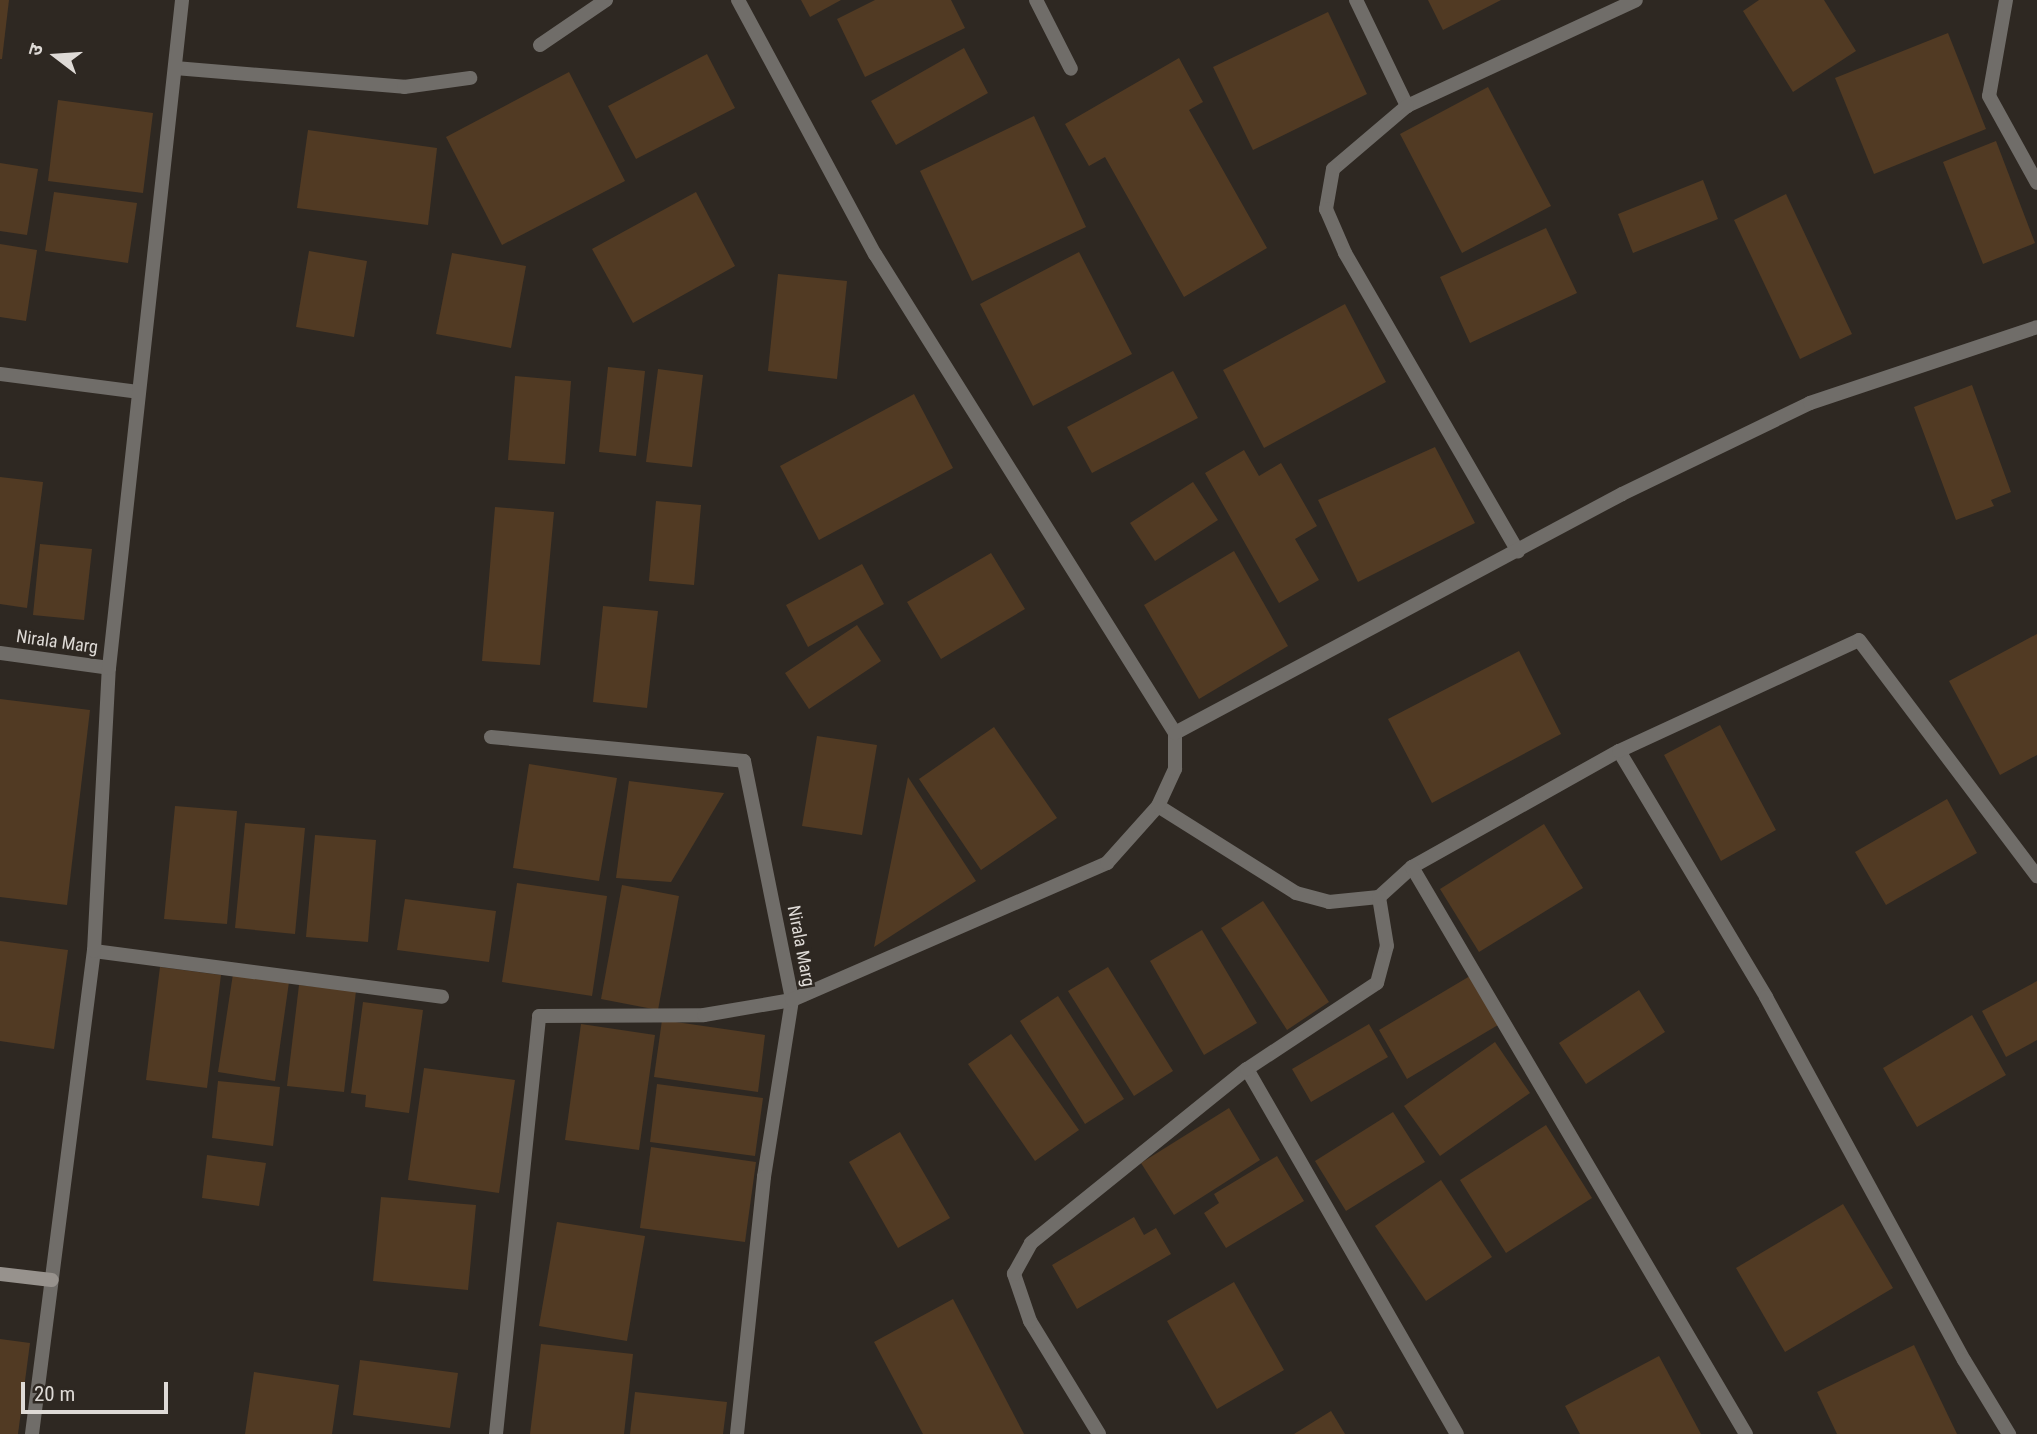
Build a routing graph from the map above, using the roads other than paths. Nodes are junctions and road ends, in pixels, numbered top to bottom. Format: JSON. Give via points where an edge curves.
{"nodes":[{"id":1,"x":182,"y":0,"type":"edge"},
{"id":2,"x":607,"y":0,"type":"edge"},
{"id":3,"x":738,"y":0,"type":"edge"},
{"id":4,"x":1036,"y":0,"type":"edge"},
{"id":5,"x":1356,"y":0,"type":"edge"},
{"id":6,"x":1636,"y":0,"type":"edge"},
{"id":7,"x":2006,"y":0,"type":"edge"},
{"id":8,"x":540,"y":45,"type":"dead end"},
{"id":9,"x":175,"y":68,"type":"junction"},
{"id":10,"x":1071,"y":69,"type":"dead end"},
{"id":11,"x":470,"y":78,"type":"dead end"},
{"id":12,"x":1408,"y":106,"type":"junction"},
{"id":13,"x":2037,"y":183,"type":"edge"},
{"id":14,"x":2037,"y":327,"type":"edge"},
{"id":15,"x":0,"y":374,"type":"edge"},
{"id":16,"x":138,"y":392,"type":"junction"},
{"id":17,"x":1518,"y":551,"type":"junction"},
{"id":18,"x":0,"y":653,"type":"edge"},
{"id":19,"x":109,"y":668,"type":"junction"},
{"id":20,"x":1175,"y":733,"type":"junction"},
{"id":21,"x":491,"y":737,"type":"dead end"},
{"id":22,"x":1619,"y":751,"type":"junction"},
{"id":23,"x":1158,"y":806,"type":"junction"},
{"id":24,"x":1412,"y":867,"type":"junction"},
{"id":25,"x":2037,"y":876,"type":"edge"},
{"id":26,"x":1379,"y":897,"type":"junction"},
{"id":27,"x":94,"y":951,"type":"junction"},
{"id":28,"x":442,"y":997,"type":"dead end"},
{"id":29,"x":792,"y":1000,"type":"junction"},
{"id":30,"x":1247,"y":1069,"type":"junction"},
{"id":31,"x":0,"y":1274,"type":"edge"},
{"id":32,"x":52,"y":1280,"type":"junction"},
{"id":33,"x":32,"y":1434,"type":"edge"},
{"id":34,"x":496,"y":1434,"type":"edge"},
{"id":35,"x":737,"y":1434,"type":"edge"},
{"id":36,"x":1099,"y":1434,"type":"edge"},
{"id":37,"x":1457,"y":1434,"type":"edge"},
{"id":38,"x":1746,"y":1434,"type":"edge"},
{"id":39,"x":2009,"y":1434,"type":"edge"}],
"edges":[{"from":1,"to":9,"type":"street"},
{"from":2,"to":8,"type":"street"},
{"from":3,"to":20,"type":"street","via":[[875,254]]},
{"from":4,"to":10,"type":"street"},
{"from":5,"to":12,"type":"street"},
{"from":6,"to":12,"type":"street"},
{"from":7,"to":13,"type":"street","via":[[1989,96]]},
{"from":9,"to":11,"type":"street","via":[[404,87]]},
{"from":9,"to":16,"type":"street"},
{"from":12,"to":17,"type":"street","via":[[1334,169],[1326,209],[1345,253]]},
{"from":14,"to":17,"type":"street","via":[[1810,403]]},
{"from":15,"to":16,"type":"street"},
{"from":16,"to":19,"type":"street"},
{"from":17,"to":20,"type":"street"},
{"from":18,"to":19,"type":"street","name":"Nirala Marg"},
{"from":19,"to":27,"type":"street"},
{"from":20,"to":23,"type":"street","via":[[1175,769]]},
{"from":21,"to":29,"type":"street","name":"Nirala Marg","via":[[744,761]]},
{"from":22,"to":24,"type":"street"},
{"from":22,"to":25,"type":"street","via":[[1859,640]]},
{"from":22,"to":39,"type":"street","via":[[1766,997]]},
{"from":23,"to":26,"type":"street","via":[[1296,893],[1329,902]]},
{"from":23,"to":29,"type":"street","via":[[1107,863]]},
{"from":24,"to":26,"type":"street"},
{"from":24,"to":38,"type":"street"},
{"from":26,"to":30,"type":"street","via":[[1387,946],[1377,983]]},
{"from":27,"to":28,"type":"street"},
{"from":27,"to":32,"type":"street"},
{"from":29,"to":34,"type":"street","via":[[704,1015],[539,1016]]},
{"from":29,"to":35,"type":"street","name":"Nirala Marg","via":[[764,1177]]},
{"from":30,"to":36,"type":"street","via":[[1031,1243],[1014,1274],[1030,1321]]},
{"from":30,"to":37,"type":"street"},
{"from":31,"to":32,"type":"street"},
{"from":32,"to":33,"type":"street"}]}
